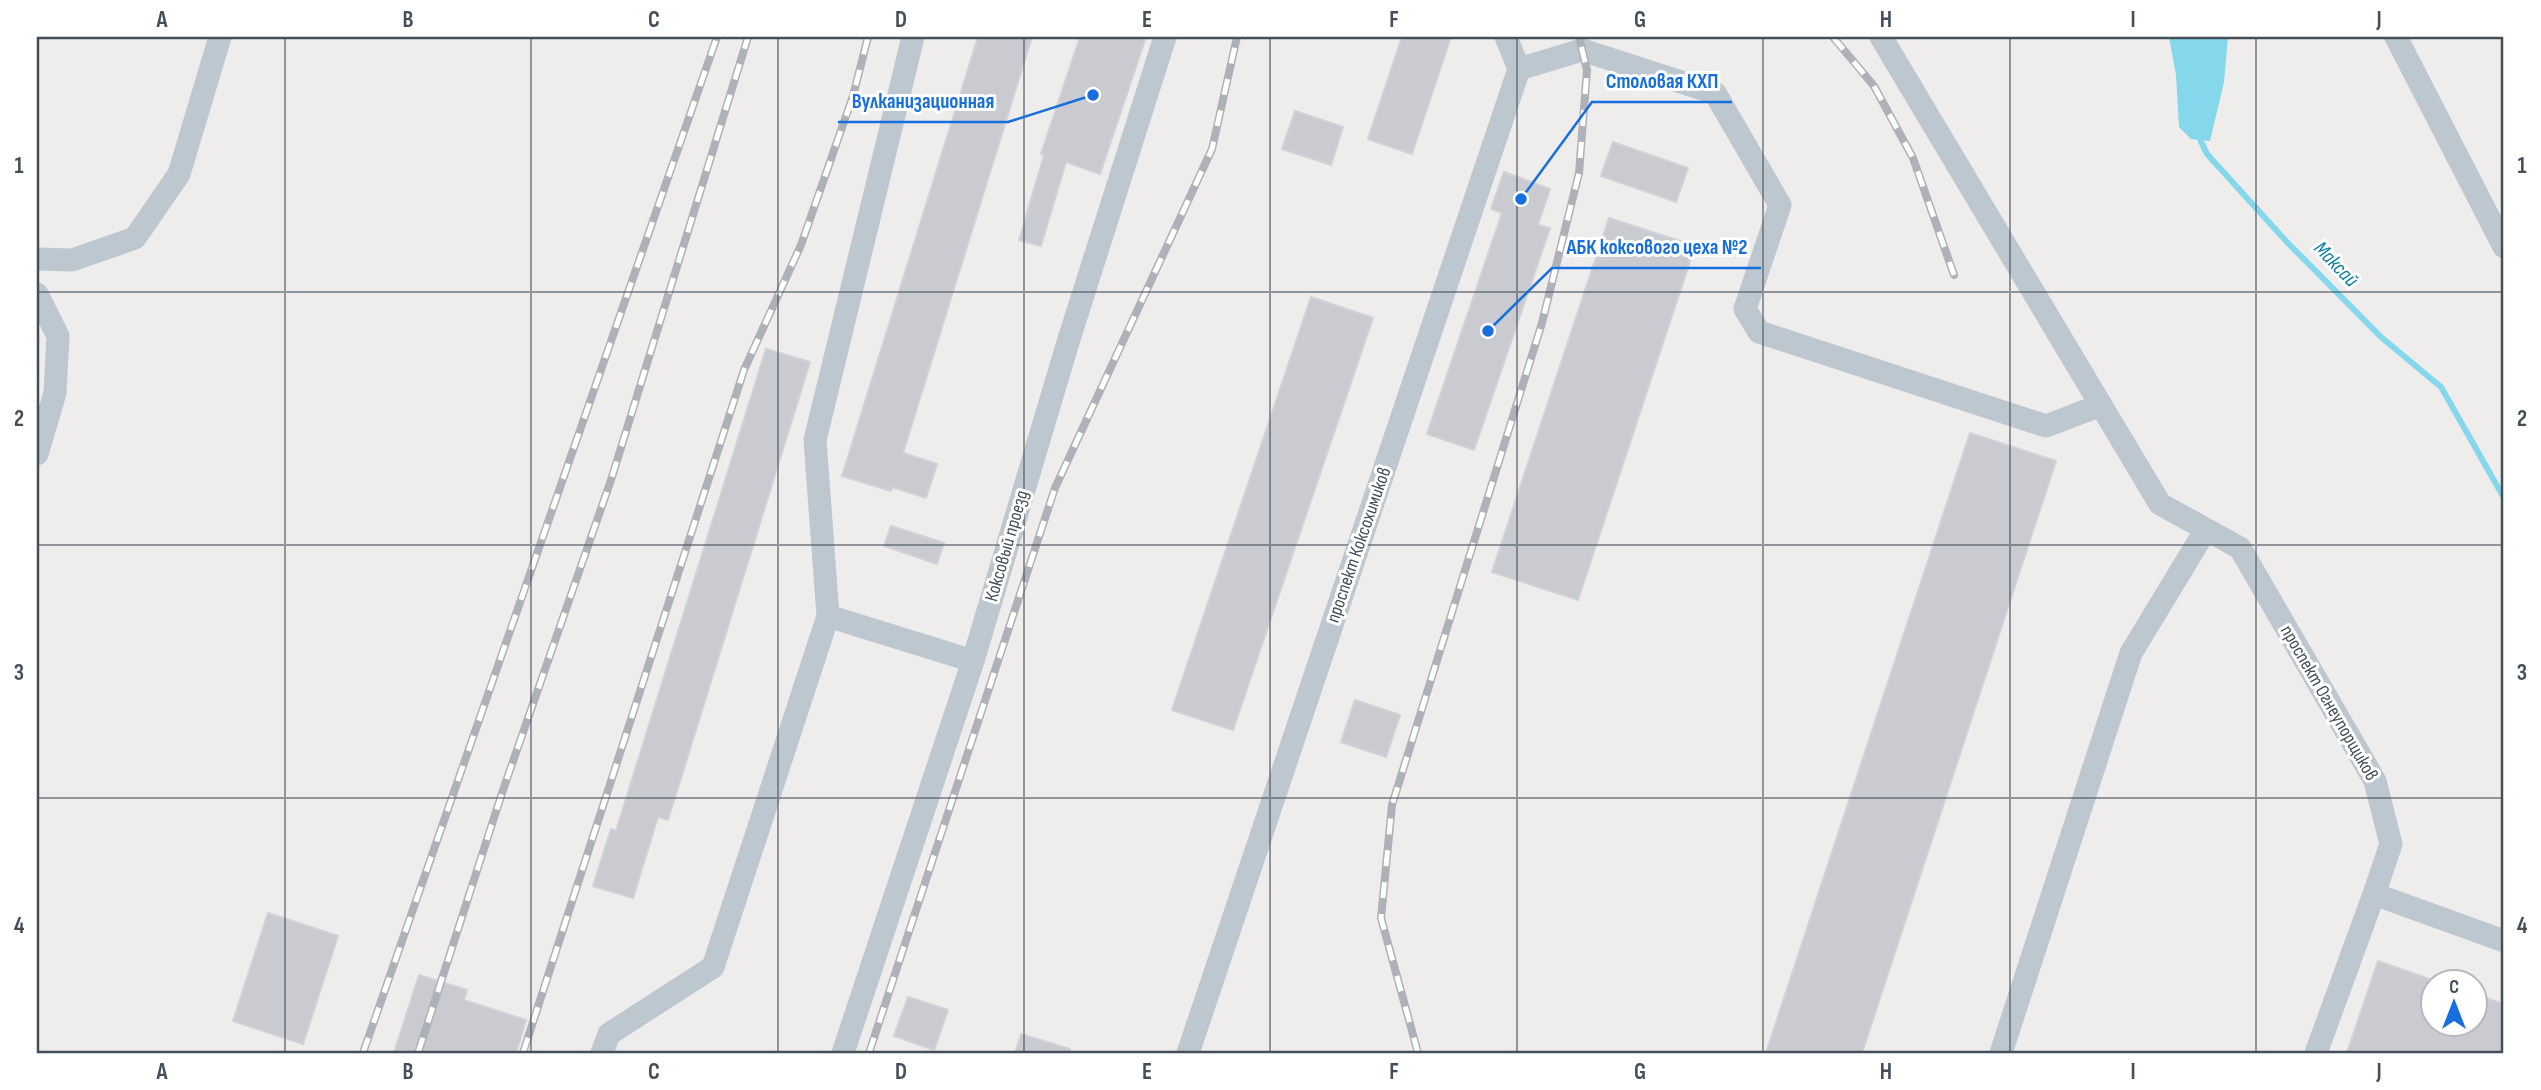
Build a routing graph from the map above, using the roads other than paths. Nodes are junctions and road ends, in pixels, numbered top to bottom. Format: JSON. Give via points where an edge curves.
{"nodes":[{"id":1,"x":220,"y":37,"type":"edge"},
{"id":2,"x":913,"y":37,"type":"edge"},
{"id":3,"x":1165,"y":37,"type":"edge"},
{"id":4,"x":1506,"y":37,"type":"edge"},
{"id":5,"x":1881,"y":37,"type":"edge"},
{"id":6,"x":2396,"y":37,"type":"edge"},
{"id":7,"x":1519,"y":69,"type":"junction"},
{"id":8,"x":2504,"y":247,"type":"edge"},
{"id":9,"x":37,"y":259,"type":"edge"},
{"id":10,"x":37,"y":294,"type":"edge"},
{"id":11,"x":2101,"y":405,"type":"junction"},
{"id":12,"x":37,"y":454,"type":"edge"},
{"id":13,"x":2205,"y":531,"type":"junction"},
{"id":14,"x":828,"y":616,"type":"junction"},
{"id":15,"x":973,"y":661,"type":"junction"},
{"id":16,"x":2374,"y":894,"type":"junction"},
{"id":17,"x":2504,"y":941,"type":"edge"},
{"id":18,"x":601,"y":1053,"type":"edge"},
{"id":19,"x":844,"y":1053,"type":"edge"},
{"id":20,"x":1188,"y":1053,"type":"edge"},
{"id":21,"x":2001,"y":1053,"type":"edge"},
{"id":22,"x":2316,"y":1053,"type":"edge"}],
"edges":[{"from":1,"to":9,"type":"street","via":[[178,174],[135,238],[72,260]]},
{"from":2,"to":14,"type":"street","via":[[816,440]]},
{"from":3,"to":15,"type":"street","name":"Коксовый проезд"},
{"from":4,"to":7,"type":"street"},
{"from":5,"to":11,"type":"street"},
{"from":6,"to":8,"type":"street"},
{"from":7,"to":11,"type":"street","via":[[1582,50],[1715,93],[1780,205],[1745,309],[1759,332],[2046,426]]},
{"from":7,"to":20,"type":"street","name":"проспект Коксохимиков"},
{"from":10,"to":12,"type":"street","via":[[58,336],[55,393]]},
{"from":11,"to":13,"type":"street","via":[[2160,504]]},
{"from":13,"to":16,"type":"street","name":"проспект Огнеупорщиков","via":[[2240,548],[2375,781],[2391,844]]},
{"from":13,"to":21,"type":"street","via":[[2131,653]]},
{"from":14,"to":15,"type":"street"},
{"from":14,"to":18,"type":"street","via":[[713,967],[609,1034]]},
{"from":15,"to":19,"type":"street","name":"Коксовый проезд"},
{"from":16,"to":17,"type":"street"},
{"from":16,"to":22,"type":"street","name":"проспект Огнеупорщиков"}]}
